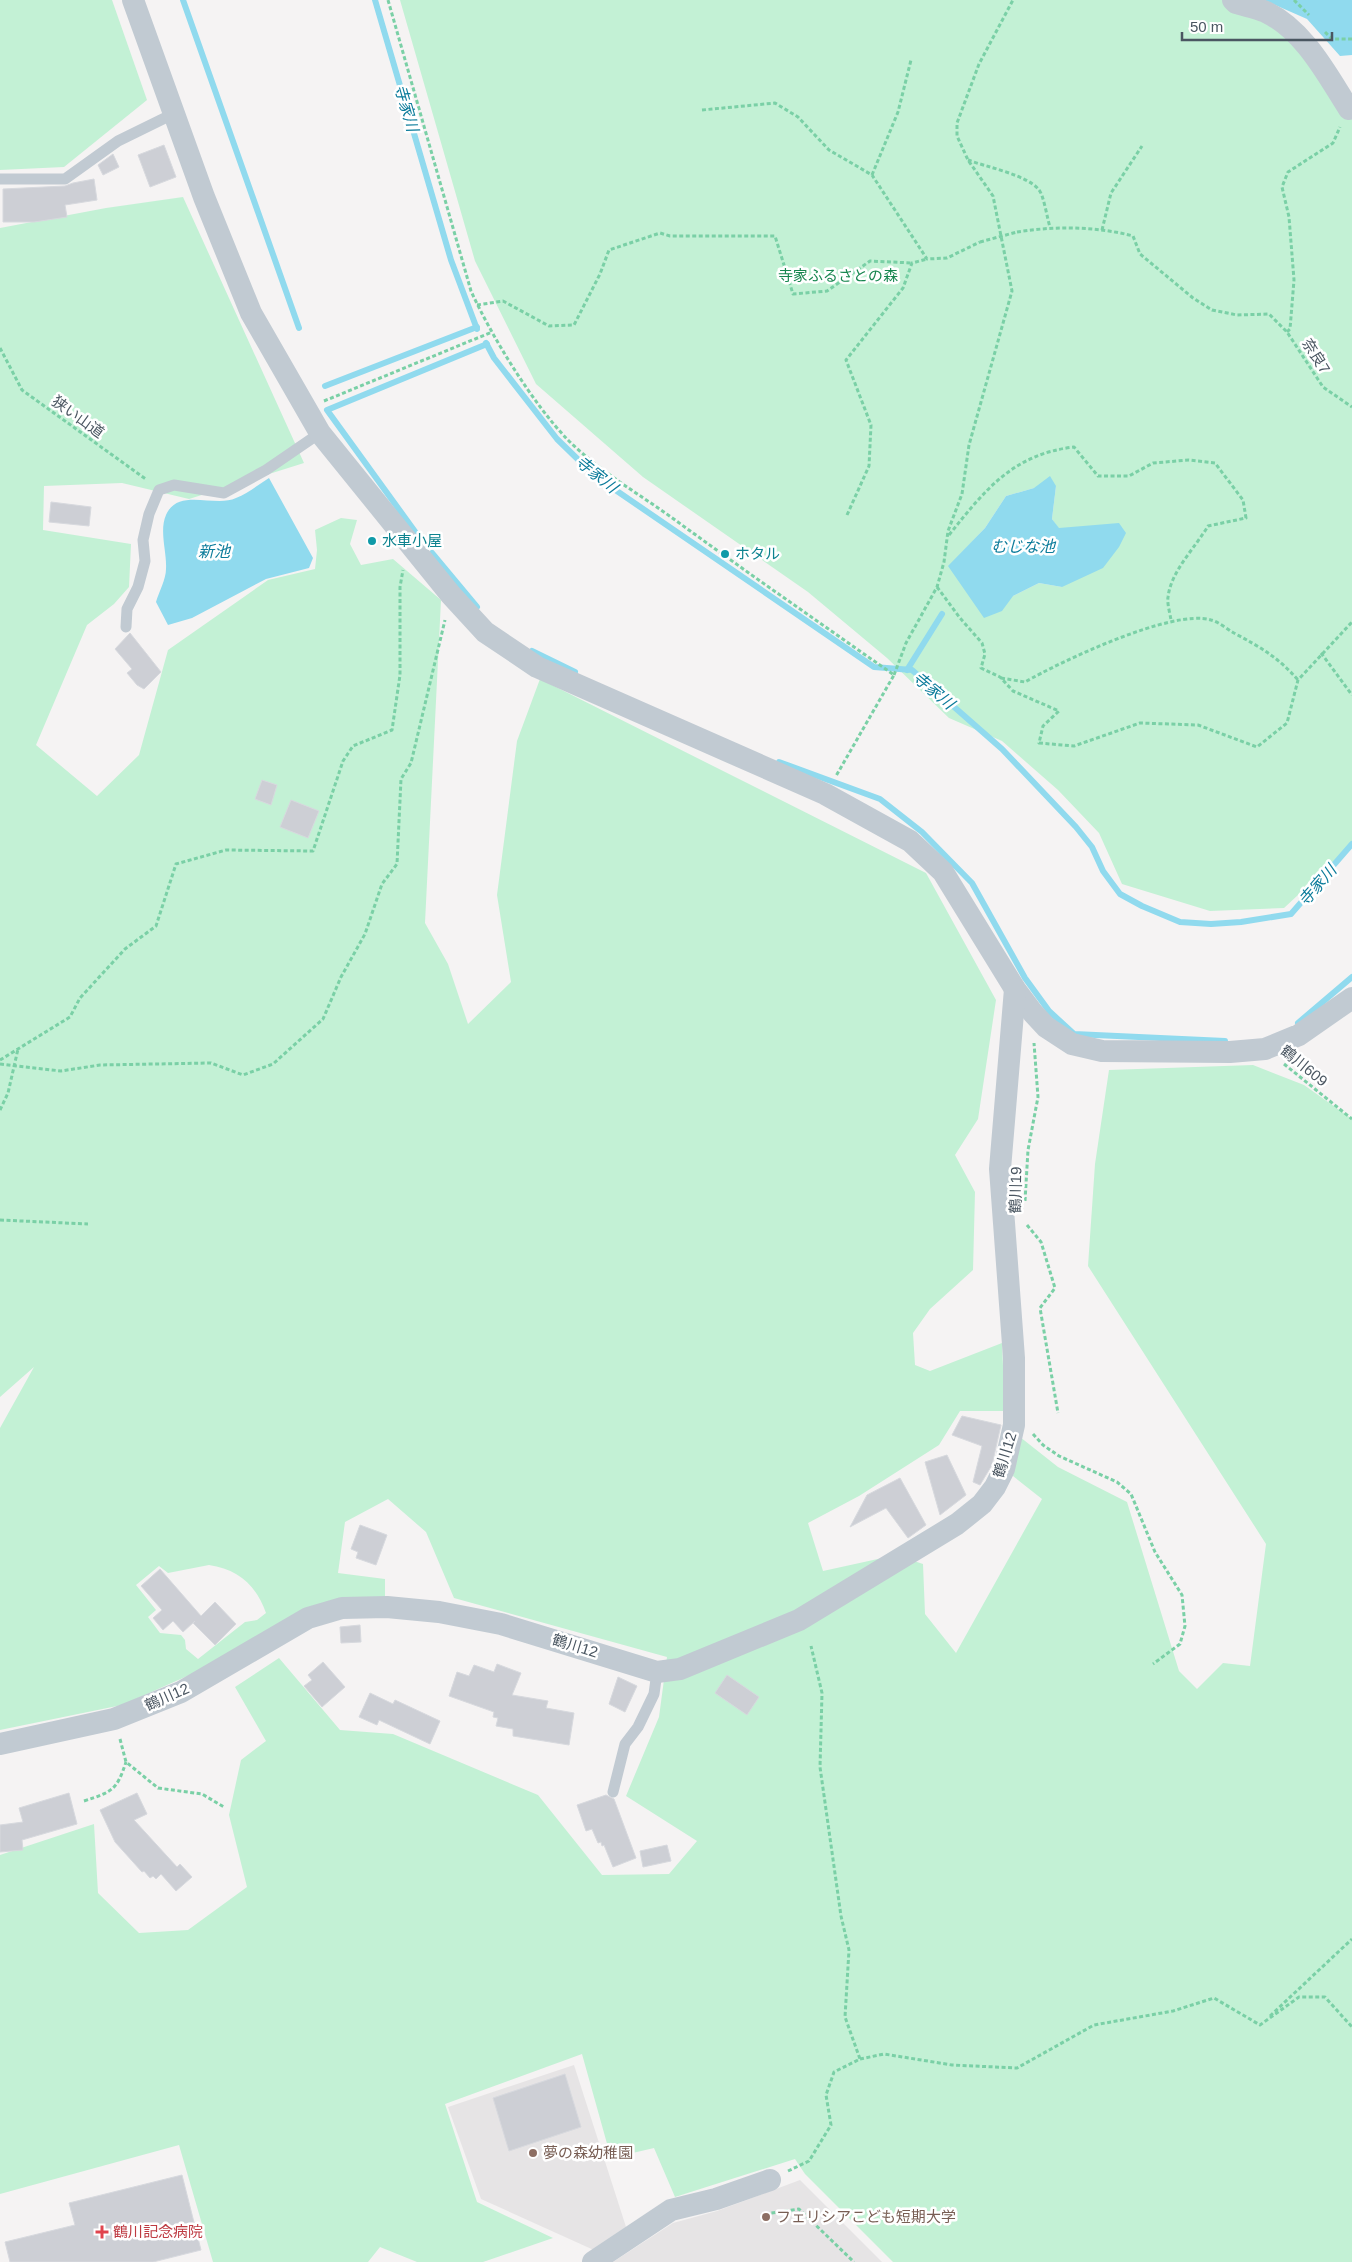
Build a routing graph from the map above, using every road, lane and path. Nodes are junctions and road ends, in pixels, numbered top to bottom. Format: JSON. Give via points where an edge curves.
{"nodes":[{"id":1,"x":133,"y":0,"type":"edge"},
{"id":2,"x":388,"y":0,"type":"edge"},
{"id":3,"x":1013,"y":0,"type":"edge"},
{"id":4,"x":1233,"y":0,"type":"edge"},
{"id":5,"x":1332,"y":39,"type":"dead end"},
{"id":6,"x":1352,"y":39,"type":"edge"},
{"id":7,"x":911,"y":60,"type":"dead end"},
{"id":8,"x":1349,"y":109,"type":"dead end"},
{"id":9,"x":702,"y":110,"type":"dead end"},
{"id":10,"x":173,"y":114,"type":"junction"},
{"id":11,"x":1333,"y":143,"type":"dead end"},
{"id":12,"x":1142,"y":146,"type":"dead end"},
{"id":13,"x":968,"y":160,"type":"junction"},
{"id":14,"x":872,"y":176,"type":"junction"},
{"id":15,"x":0,"y":179,"type":"edge"},
{"id":16,"x":1050,"y":227,"type":"junction"},
{"id":17,"x":1102,"y":230,"type":"junction"},
{"id":18,"x":927,"y":259,"type":"junction"},
{"id":19,"x":912,"y":263,"type":"junction"},
{"id":20,"x":477,"y":305,"type":"junction"},
{"id":21,"x":492,"y":332,"type":"junction"},
{"id":22,"x":1287,"y":332,"type":"junction"},
{"id":23,"x":0,"y":348,"type":"edge"},
{"id":24,"x":1352,"y":407,"type":"edge"},
{"id":25,"x":306,"y":408,"type":"junction"},
{"id":26,"x":320,"y":433,"type":"junction"},
{"id":27,"x":159,"y":490,"type":"junction"},
{"id":28,"x":847,"y":515,"type":"dead end"},
{"id":29,"x":409,"y":542,"type":"junction"},
{"id":30,"x":944,"y":562,"type":"junction"},
{"id":31,"x":937,"y":587,"type":"junction"},
{"id":32,"x":451,"y":595,"type":"junction"},
{"id":33,"x":1171,"y":620,"type":"junction"},
{"id":34,"x":1352,"y":622,"type":"edge"},
{"id":35,"x":126,"y":627,"type":"dead end"},
{"id":36,"x":1321,"y":653,"type":"junction"},
{"id":37,"x":894,"y":675,"type":"junction"},
{"id":38,"x":1000,"y":678,"type":"junction"},
{"id":39,"x":1298,"y":680,"type":"junction"},
{"id":40,"x":1352,"y":695,"type":"edge"},
{"id":41,"x":826,"y":794,"type":"junction"},
{"id":42,"x":1015,"y":989,"type":"junction"},
{"id":43,"x":1352,"y":998,"type":"edge"},
{"id":44,"x":1033,"y":1013,"type":"junction"},
{"id":45,"x":18,"y":1049,"type":"junction"},
{"id":46,"x":1265,"y":1049,"type":"junction"},
{"id":47,"x":0,"y":1060,"type":"edge"},
{"id":48,"x":0,"y":1064,"type":"edge"},
{"id":49,"x":0,"y":1110,"type":"edge"},
{"id":50,"x":1352,"y":1119,"type":"edge"},
{"id":51,"x":1026,"y":1210,"type":"dead end"},
{"id":52,"x":1027,"y":1218,"type":"dead end"},
{"id":53,"x":0,"y":1220,"type":"edge"},
{"id":54,"x":88,"y":1224,"type":"dead end"},
{"id":55,"x":1058,"y":1413,"type":"dead end"},
{"id":56,"x":1031,"y":1432,"type":"dead end"},
{"id":57,"x":811,"y":1646,"type":"dead end"},
{"id":58,"x":1153,"y":1664,"type":"dead end"},
{"id":59,"x":657,"y":1672,"type":"junction"},
{"id":60,"x":114,"y":1719,"type":"junction"},
{"id":61,"x":0,"y":1744,"type":"edge"},
{"id":62,"x":126,"y":1762,"type":"junction"},
{"id":63,"x":613,"y":1792,"type":"dead end"},
{"id":64,"x":84,"y":1802,"type":"dead end"},
{"id":65,"x":224,"y":1807,"type":"dead end"},
{"id":66,"x":1352,"y":1939,"type":"edge"},
{"id":67,"x":1260,"y":2025,"type":"junction"},
{"id":68,"x":1352,"y":2027,"type":"edge"},
{"id":69,"x":860,"y":2059,"type":"junction"},
{"id":70,"x":770,"y":2180,"type":"joint"},
{"id":71,"x":765,"y":2214,"type":"dead end"},
{"id":72,"x":594,"y":2262,"type":"edge"},
{"id":73,"x":854,"y":2262,"type":"edge"}],
"edges":[{"from":1,"to":10,"type":"street"},
{"from":2,"to":20,"type":"path","via":[[463,267]]},
{"from":3,"to":13,"type":"path","via":[[979,64],[957,124],[957,136]]},
{"from":4,"to":8,"type":"street","via":[[1266,12],[1294,32]]},
{"from":5,"to":6,"type":"path"},
{"from":7,"to":14,"type":"path","via":[[898,112]]},
{"from":9,"to":14,"type":"path","via":[[774,103],[798,117],[829,150]]},
{"from":10,"to":15,"type":"lane","via":[[118,141],[65,179]]},
{"from":10,"to":25,"type":"street","via":[[251,313]]},
{"from":11,"to":22,"type":"path","via":[[1288,172],[1282,187],[1289,217],[1294,280],[1290,329]]},
{"from":12,"to":17,"type":"path","via":[[1111,193]]},
{"from":13,"to":16,"type":"path","via":[[1017,175],[1039,190]]},
{"from":13,"to":30,"type":"path","via":[[993,196],[1012,291],[969,445],[962,494],[948,531]]},
{"from":14,"to":18,"type":"path"},
{"from":16,"to":17,"type":"path"},
{"from":16,"to":18,"type":"path","bridge":true,"via":[[980,242],[947,258]]},
{"from":17,"to":22,"type":"path","name":"奈良7","via":[[1133,236],[1140,254],[1212,310],[1237,315],[1269,314]]},
{"from":18,"to":19,"type":"path"},
{"from":19,"to":20,"type":"path","via":[[870,261],[826,291],[793,294],[775,236],[670,236],[660,233],[609,250],[574,325],[548,326],[503,301]]},
{"from":19,"to":28,"type":"path","via":[[903,288],[846,360],[870,425],[869,466]]},
{"from":20,"to":21,"type":"path"},
{"from":21,"to":25,"type":"path"},
{"from":21,"to":37,"type":"path","via":[[537,401],[568,439],[602,470]]},
{"from":22,"to":24,"type":"path","name":"奈良7","via":[[1322,388]]},
{"from":23,"to":27,"type":"path","name":"狭い山道","via":[[22,390]]},
{"from":25,"to":26,"type":"street"},
{"from":26,"to":27,"type":"lane","via":[[266,470],[224,493],[174,485]]},
{"from":26,"to":29,"type":"street"},
{"from":27,"to":35,"type":"lane","via":[[149,514],[143,540],[145,561],[138,587],[127,609]]},
{"from":29,"to":32,"type":"street"},
{"from":29,"to":45,"type":"path","via":[[400,587],[400,676],[392,730],[353,746],[343,761],[313,851],[226,850],[176,864],[156,926],[125,949],[80,998],[70,1017]]},
{"from":30,"to":31,"type":"path"},
{"from":30,"to":33,"type":"path","via":[[948,536],[973,505],[1014,466],[1039,456],[1074,447],[1098,476],[1129,476],[1153,463],[1189,460],[1215,463],[1243,500],[1246,518],[1208,526],[1178,569],[1168,597]]},
{"from":31,"to":37,"type":"path","via":[[906,643]]},
{"from":31,"to":38,"type":"path","via":[[982,643],[985,654],[982,668]]},
{"from":32,"to":41,"type":"street","via":[[485,632],[537,667]]},
{"from":32,"to":48,"type":"path","via":[[411,763],[400,778],[397,864],[382,884],[365,934],[323,1019],[273,1064],[243,1075],[211,1063],[100,1064],[61,1071]]},
{"from":33,"to":38,"type":"path","via":[[1059,663],[1025,682]]},
{"from":33,"to":39,"type":"path","via":[[1210,619],[1269,652],[1283,662]]},
{"from":34,"to":36,"type":"path"},
{"from":36,"to":39,"type":"path"},
{"from":36,"to":40,"type":"path"},
{"from":37,"to":41,"type":"path"},
{"from":38,"to":39,"type":"path","via":[[1014,691],[1059,711],[1043,726],[1039,743],[1074,746],[1140,723],[1198,725],[1257,747],[1286,723]]},
{"from":41,"to":42,"type":"street","via":[[910,842],[928,856],[943,872]]},
{"from":42,"to":44,"type":"street"},
{"from":42,"to":59,"type":"street","name":"鶴川12","via":[[1000,1169],[1014,1358],[1014,1425],[1008,1455],[995,1487],[972,1513],[799,1620],[680,1669]]},
{"from":43,"to":46,"type":"street","via":[[1299,1035]]},
{"from":44,"to":46,"type":"street","via":[[1059,1037],[1086,1049],[1230,1052]]},
{"from":44,"to":51,"type":"path","name":"鶴川19","via":[[1038,1097],[1028,1150]]},
{"from":45,"to":47,"type":"path"},
{"from":45,"to":49,"type":"path","via":[[8,1093]]},
{"from":46,"to":50,"type":"path","name":"鶴川609"},
{"from":52,"to":55,"type":"path","name":"鶴川19","via":[[1027,1227],[1041,1242],[1056,1288],[1040,1308]]},
{"from":53,"to":54,"type":"path"},
{"from":56,"to":58,"type":"path","via":[[1059,1456],[1117,1482],[1131,1494],[1155,1552],[1182,1595],[1185,1626],[1180,1644]]},
{"from":57,"to":69,"type":"path","via":[[822,1693],[820,1767],[841,1916],[849,1950],[845,2017]]},
{"from":59,"to":60,"type":"street","name":"鶴川12","via":[[500,1624],[439,1612],[388,1607],[342,1608],[308,1618],[181,1692]]},
{"from":59,"to":63,"type":"lane","via":[[654,1694],[638,1727],[625,1744]]},
{"from":60,"to":61,"type":"street","name":"鶴川12"},
{"from":60,"to":62,"type":"path"},
{"from":62,"to":64,"type":"path","via":[[119,1784],[109,1793]]},
{"from":62,"to":65,"type":"path","via":[[158,1788],[202,1794]]},
{"from":66,"to":67,"type":"path"},
{"from":67,"to":68,"type":"path","via":[[1299,1997],[1325,1997]]},
{"from":67,"to":69,"type":"path","via":[[1214,1998],[1173,2011],[1094,2024],[1017,2068],[952,2065],[884,2054]]},
{"from":69,"to":70,"type":"path","via":[[834,2072],[826,2095],[832,2125],[809,2161]]},
{"from":70,"to":72,"type":"street","via":[[716,2199],[671,2210]]},
{"from":71,"to":73,"type":"path","via":[[799,2209]]}]}
